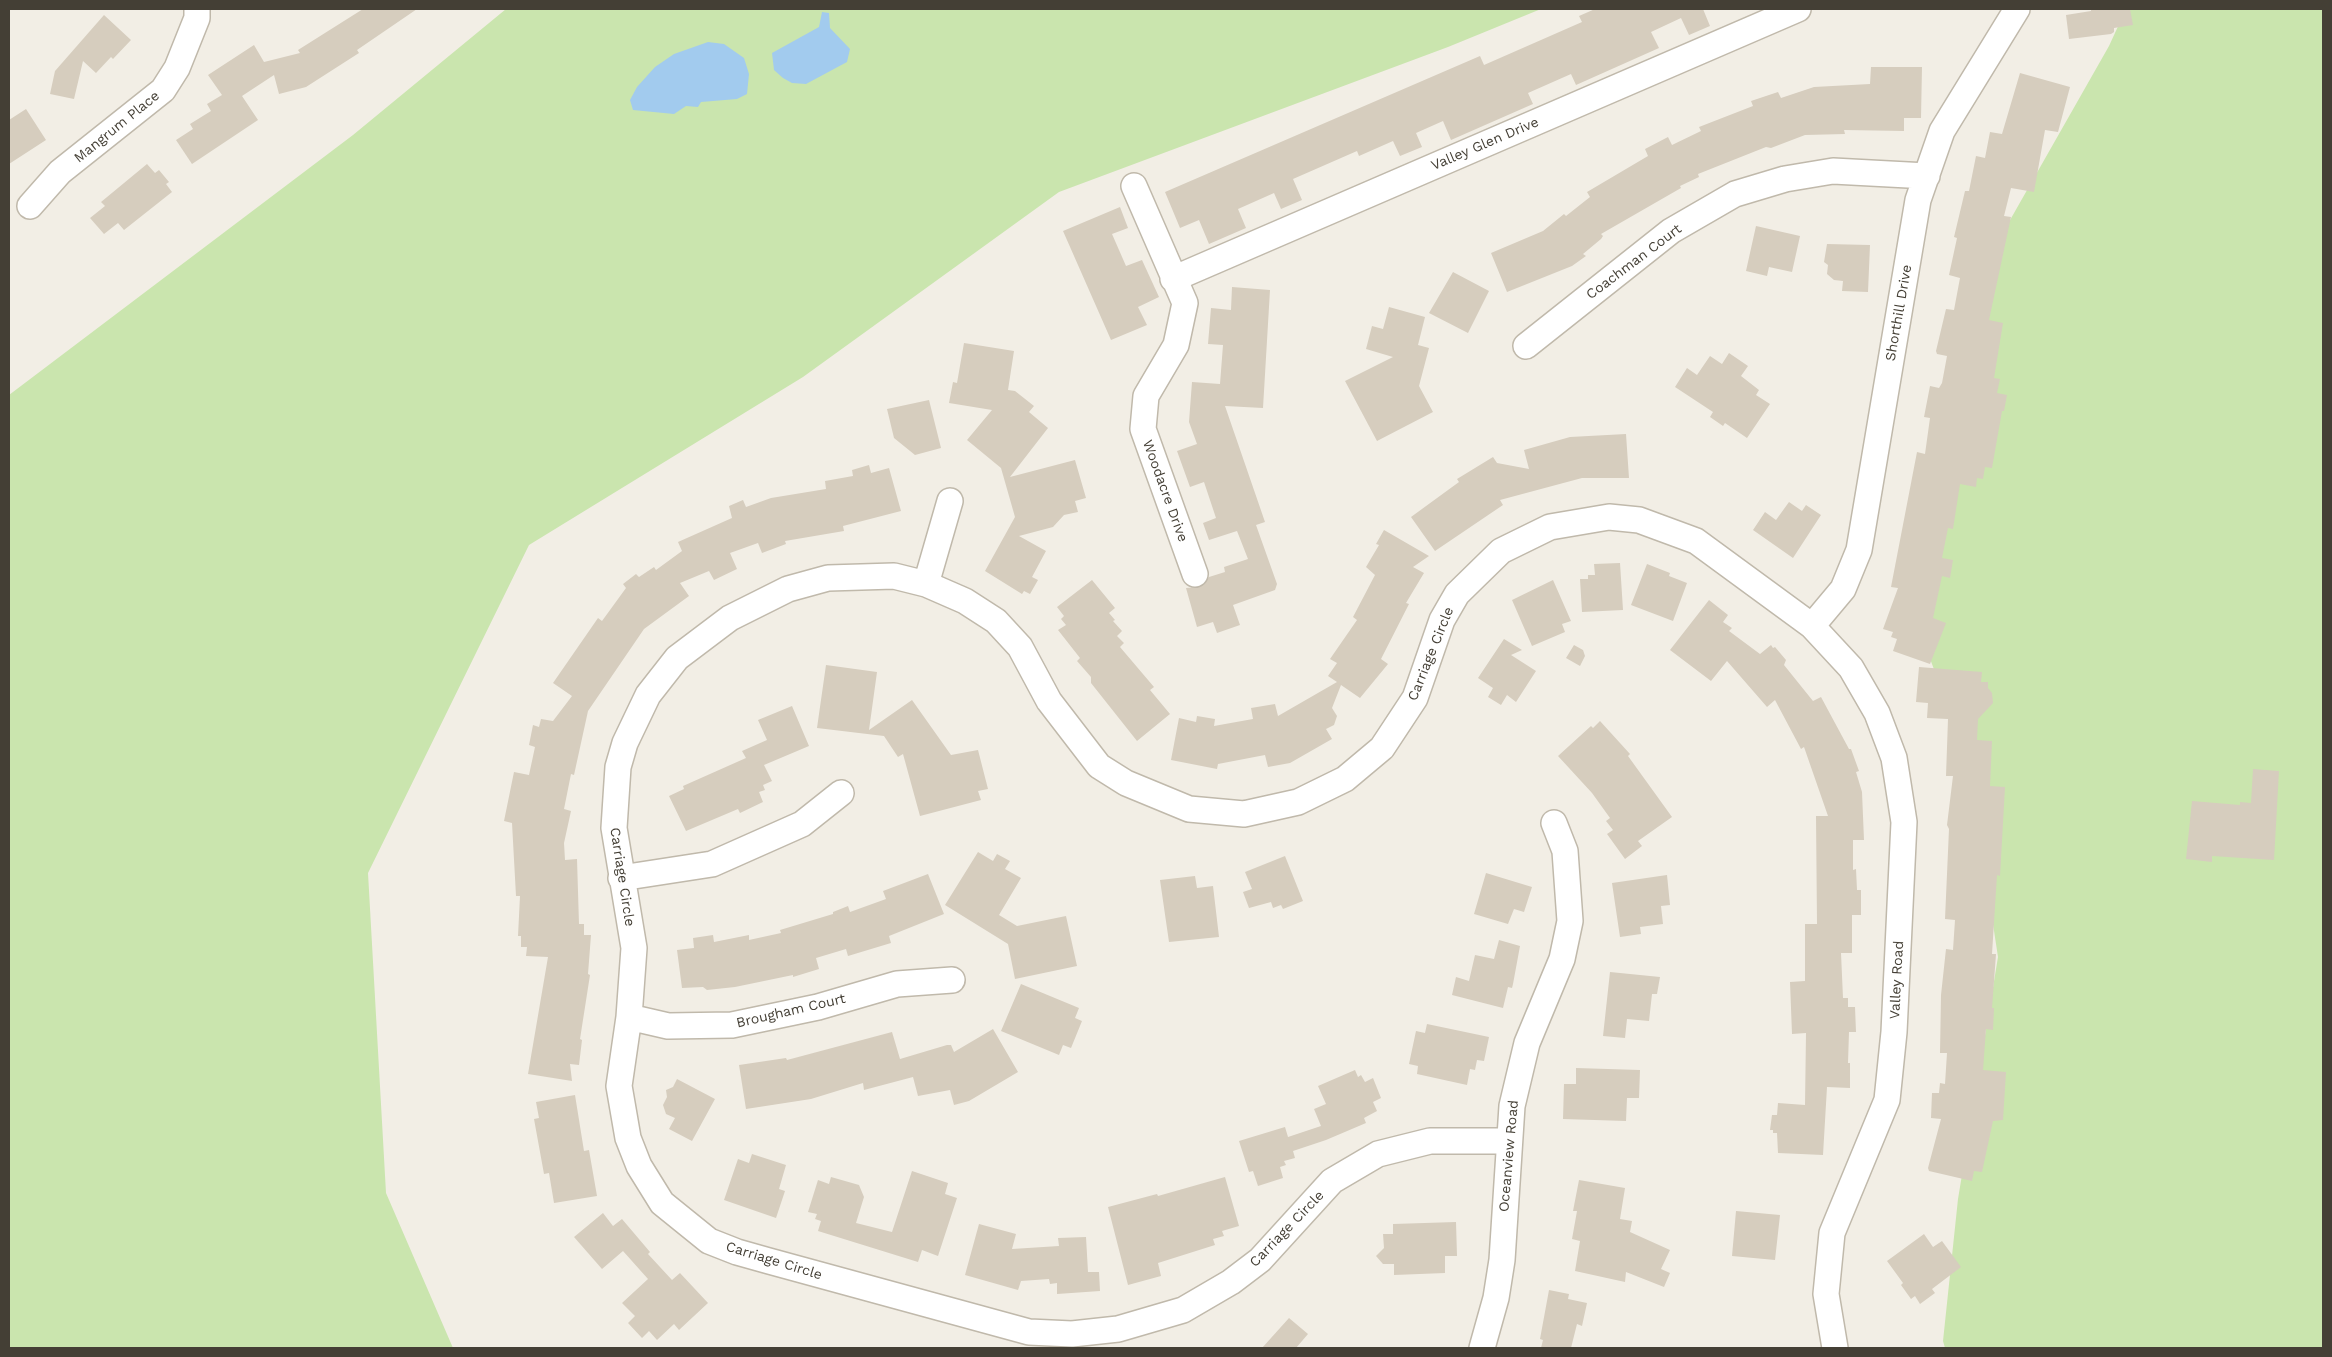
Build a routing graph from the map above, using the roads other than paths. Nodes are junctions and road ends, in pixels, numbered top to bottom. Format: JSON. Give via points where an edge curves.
{"nodes":[{"id":1,"x":197,"y":9,"type":"edge"},
{"id":2,"x":1798,"y":9,"type":"edge"},
{"id":3,"x":2017,"y":9,"type":"edge"},
{"id":4,"x":1927,"y":176,"type":"junction"},
{"id":5,"x":1134,"y":186,"type":"dead end"},
{"id":6,"x":30,"y":206,"type":"dead end"},
{"id":7,"x":1173,"y":279,"type":"junction"},
{"id":8,"x":1526,"y":346,"type":"dead end"},
{"id":9,"x":950,"y":501,"type":"dead end"},
{"id":10,"x":1195,"y":574,"type":"dead end"},
{"id":11,"x":926,"y":584,"type":"junction"},
{"id":12,"x":1812,"y":626,"type":"junction"},
{"id":13,"x":841,"y":793,"type":"dead end"},
{"id":14,"x":1554,"y":823,"type":"dead end"},
{"id":15,"x":621,"y":878,"type":"junction"},
{"id":16,"x":952,"y":980,"type":"dead end"},
{"id":17,"x":628,"y":1018,"type":"junction"},
{"id":18,"x":1508,"y":1141,"type":"junction"},
{"id":19,"x":1482,"y":1348,"type":"edge"},
{"id":20,"x":1835,"y":1348,"type":"edge"}],
"edges":[{"from":1,"to":6,"type":"street","name":"Mangrum Place","via":[[197,18],[177,68],[163,90],[60,172]]},
{"from":2,"to":7,"type":"street","name":"Valley Glen Drive"},
{"from":3,"to":4,"type":"street","name":"Shorthill Drive","via":[[1942,131]]},
{"from":4,"to":8,"type":"street","name":"Coachman Court","via":[[1834,171],[1785,179],[1735,194],[1671,232]]},
{"from":4,"to":12,"type":"street","name":"Shorthill Drive","via":[[1918,200],[1859,550],[1843,589]]},
{"from":5,"to":7,"type":"street","name":"Woodacre Drive"},
{"from":7,"to":10,"type":"street","name":"Woodacre Drive","via":[[1185,303],[1176,345],[1146,396],[1143,429]]},
{"from":9,"to":11,"type":"street"},
{"from":11,"to":12,"type":"street","name":"Carriage Circle","via":[[965,601],[996,621],[1020,646],[1049,701],[1099,766],[1126,783],[1189,809],[1244,814],[1298,802],[1345,779],[1382,748],[1416,698],[1442,620],[1457,594],[1501,551],[1550,527],[1609,517],[1639,520],[1696,541]]},
{"from":11,"to":15,"type":"street","name":"Carriage Circle","via":[[894,576],[828,578],[796,587],[730,618],[676,658],[648,695],[625,743],[618,767],[614,828]]},
{"from":12,"to":20,"type":"street","name":"Valley Road","via":[[1851,668],[1877,713],[1894,758],[1904,822],[1894,1032],[1887,1100],[1832,1233],[1826,1294]]},
{"from":13,"to":15,"type":"street","via":[[802,824],[712,864]]},
{"from":14,"to":18,"type":"street","name":"Oceanview Road","via":[[1565,851],[1570,921],[1562,959],[1527,1043],[1512,1106]]},
{"from":15,"to":17,"type":"street","name":"Carriage Circle","via":[[634,948]]},
{"from":16,"to":17,"type":"street","name":"Brougham Court","via":[[897,984],[818,1007],[732,1025],[668,1026]]},
{"from":17,"to":18,"type":"street","name":"Carriage Circle","via":[[619,1086],[628,1138],[662,1203],[710,1241],[745,1255],[1030,1332],[1072,1334],[1118,1329],[1183,1310],[1231,1282],[1260,1260],[1332,1181],[1378,1154],[1430,1141]]},
{"from":18,"to":19,"type":"street","name":"Oceanview Road","via":[[1502,1260],[1496,1298]]}]}
